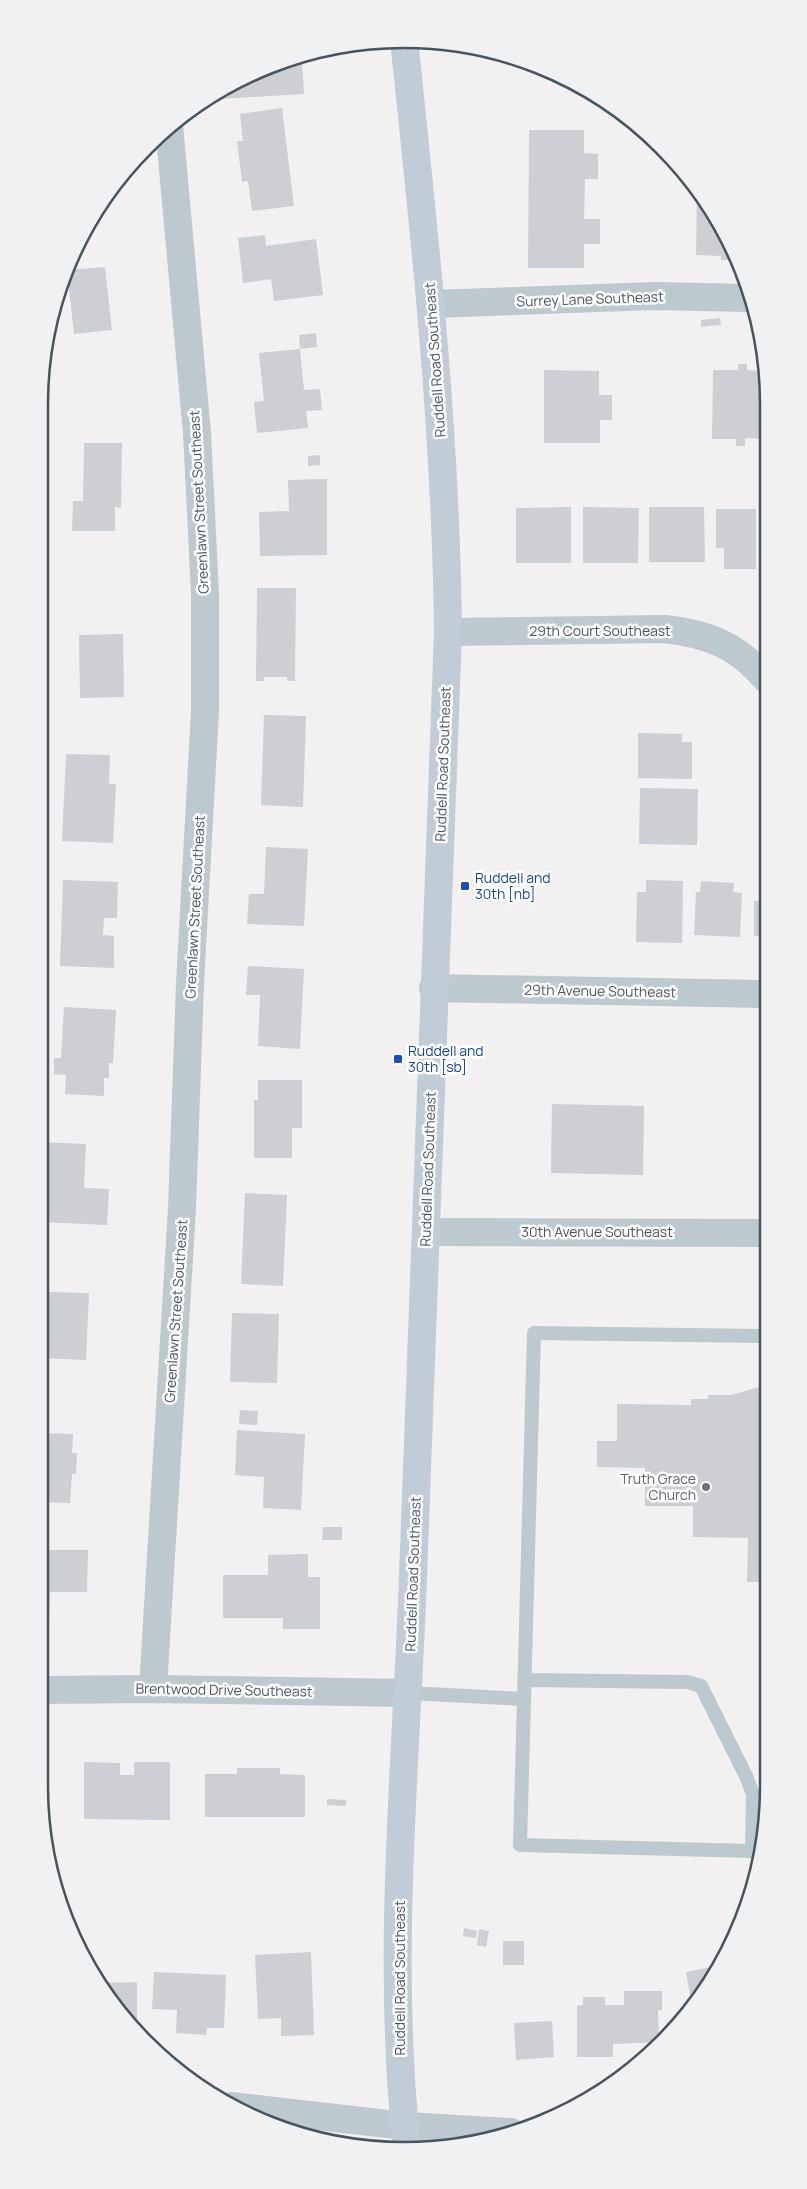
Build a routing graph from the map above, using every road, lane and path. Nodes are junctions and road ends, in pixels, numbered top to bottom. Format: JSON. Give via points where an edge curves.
{"nodes":[{"id":1,"x":405,"y":48,"type":"edge"},
{"id":2,"x":170,"y":135,"type":"edge"},
{"id":3,"x":743,"y":298,"type":"edge"},
{"id":4,"x":432,"y":304,"type":"junction"},
{"id":5,"x":448,"y":632,"type":"junction"},
{"id":6,"x":760,"y":672,"type":"edge"},
{"id":7,"x":433,"y":988,"type":"junction"},
{"id":8,"x":760,"y":994,"type":"edge"},
{"id":9,"x":426,"y":1232,"type":"junction"},
{"id":10,"x":760,"y":1233,"type":"edge"},
{"id":11,"x":760,"y":1336,"type":"edge"},
{"id":12,"x":524,"y":1680,"type":"junction"},
{"id":13,"x":153,"y":1689,"type":"junction"},
{"id":14,"x":48,"y":1690,"type":"edge"},
{"id":15,"x":409,"y":1692,"type":"junction"},
{"id":16,"x":524,"y":1699,"type":"junction"},
{"id":17,"x":261,"y":2112,"type":"edge"},
{"id":18,"x":477,"y":2134,"type":"edge"},
{"id":19,"x":406,"y":2138,"type":"edge"}],
"edges":[{"from":1,"to":4,"type":"main road","name":"Ruddell Road Southeast"},
{"from":2,"to":13,"type":"street","name":"Greenlawn Street Southeast","via":[[197,433],[205,593],[205,711],[182,1208]]},
{"from":3,"to":4,"type":"street","name":"Surrey Lane Southeast","via":[[656,296]]},
{"from":4,"to":5,"type":"main road","name":"Ruddell Road Southeast","via":[[448,574]]},
{"from":5,"to":6,"type":"street","name":"29th Court Southeast","via":[[665,629],[695,633],[725,644],[752,662]]},
{"from":5,"to":7,"type":"main road","name":"Ruddell Road Southeast"},
{"from":7,"to":8,"type":"street","name":"29th Avenue Southeast"},
{"from":7,"to":9,"type":"main road","name":"Ruddell Road Southeast"},
{"from":9,"to":10,"type":"street","name":"30th Avenue Southeast"},
{"from":9,"to":15,"type":"main road","name":"Ruddell Road Southeast"},
{"from":11,"to":12,"type":"lane","via":[[534,1333]]},
{"from":12,"to":16,"type":"lane"},
{"from":12,"to":16,"type":"lane","via":[[687,1682],[701,1686],[753,1794],[752,1851],[520,1845]]},
{"from":13,"to":14,"type":"street","name":"Brentwood Drive Southeast"},
{"from":13,"to":15,"type":"street","name":"Brentwood Drive Southeast"},
{"from":15,"to":16,"type":"lane"},
{"from":15,"to":19,"type":"main road","name":"Ruddell Road Southeast","via":[[398,1929],[398,2044]]},
{"from":17,"to":19,"type":"street"},
{"from":18,"to":19,"type":"street"}]}
